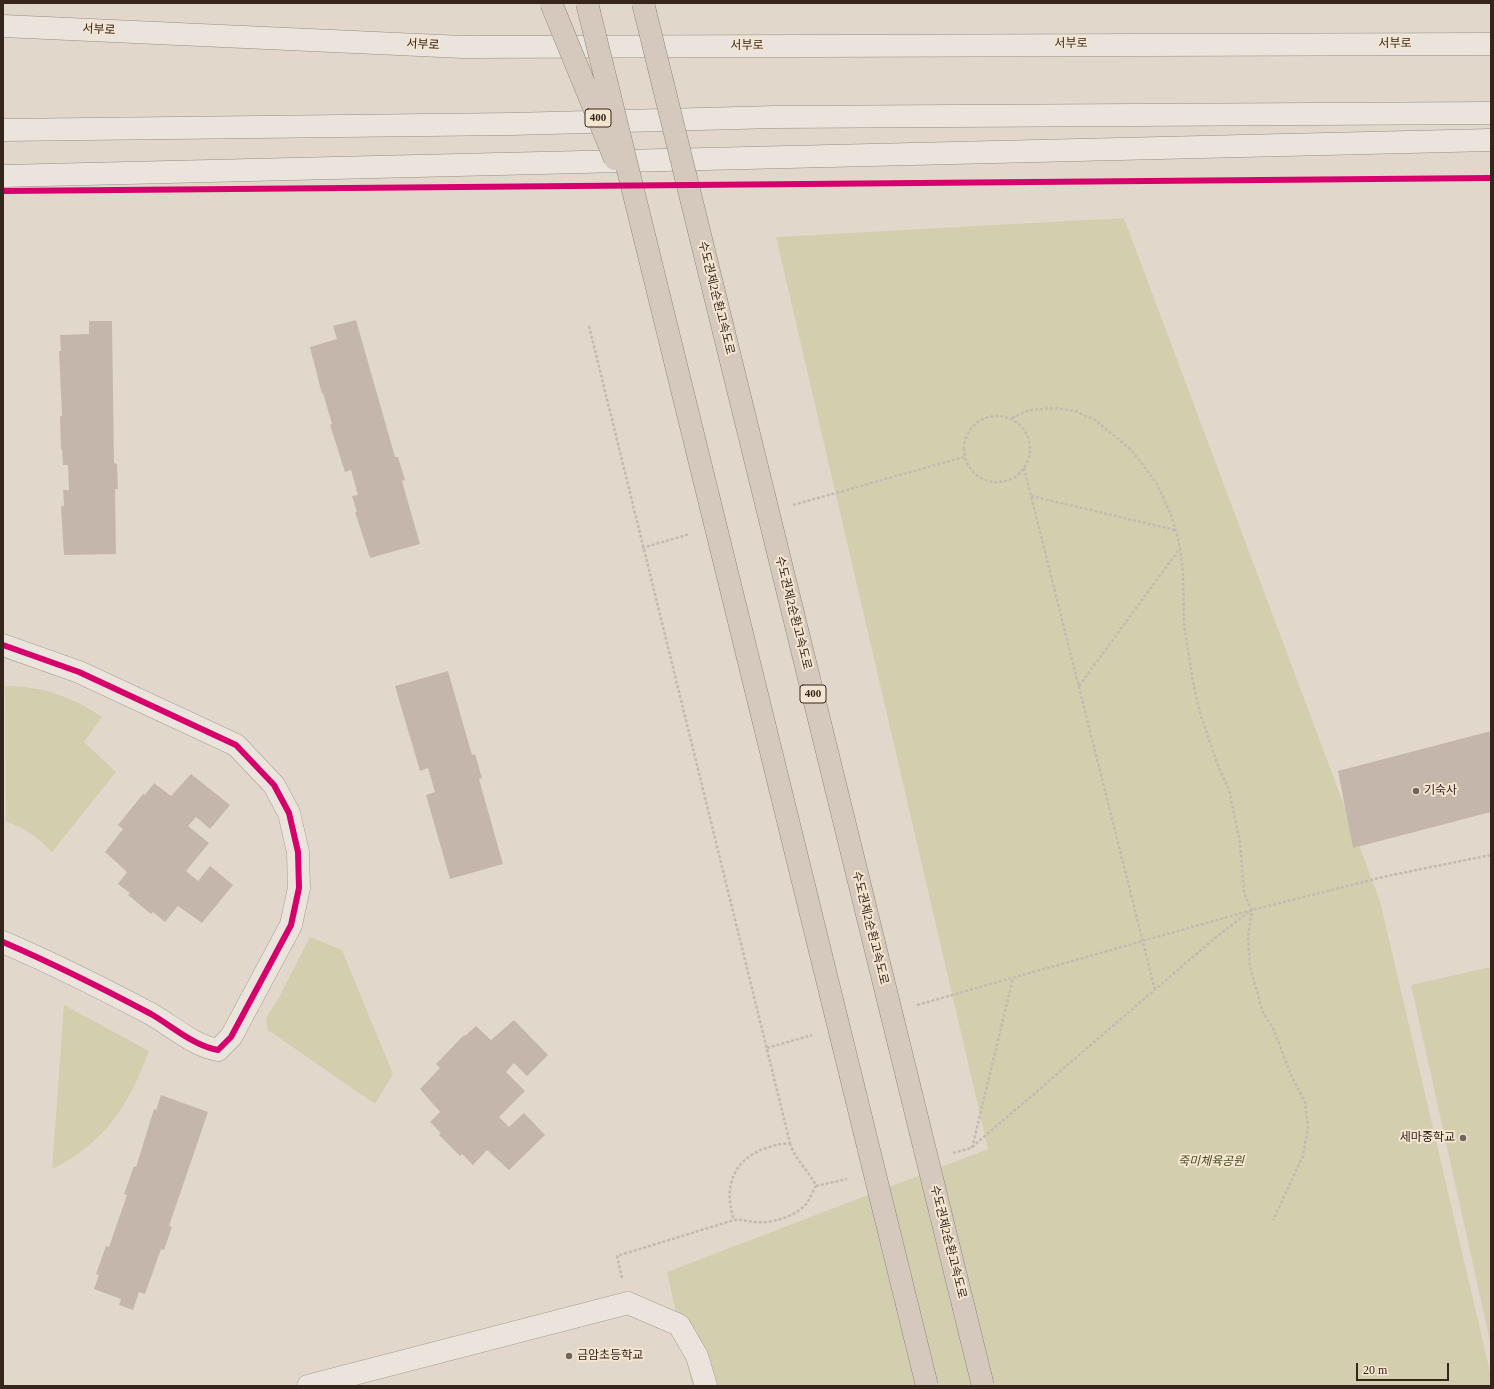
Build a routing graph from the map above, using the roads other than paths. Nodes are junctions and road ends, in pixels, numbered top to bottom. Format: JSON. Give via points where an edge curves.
{"nodes":[{"id":1,"x":551,"y":3,"type":"edge"},
{"id":2,"x":588,"y":3,"type":"edge"},
{"id":3,"x":643,"y":3,"type":"edge"},
{"id":4,"x":3,"y":26,"type":"edge"},
{"id":5,"x":1491,"y":44,"type":"edge"},
{"id":6,"x":1491,"y":113,"type":"edge"},
{"id":7,"x":3,"y":130,"type":"edge"},
{"id":8,"x":1491,"y":140,"type":"edge"},
{"id":9,"x":3,"y":176,"type":"edge"},
{"id":10,"x":645,"y":232,"type":"junction"},
{"id":11,"x":3,"y":645,"type":"edge"},
{"id":12,"x":3,"y":942,"type":"edge"},
{"id":13,"x":308,"y":1386,"type":"edge"},
{"id":14,"x":706,"y":1386,"type":"edge"},
{"id":15,"x":928,"y":1386,"type":"edge"},
{"id":16,"x":983,"y":1386,"type":"edge"}],
"edges":[{"from":1,"to":10,"type":"highway","number":"400","bridge":true},
{"from":2,"to":10,"type":"highway","number":"400","bridge":true},
{"from":3,"to":16,"type":"highway","name":"수도권제2순환고속도로","number":"400","bridge":true},
{"from":4,"to":5,"type":"main road","name":"서부로","via":[[463,47]]},
{"from":6,"to":7,"type":"main road","via":[[791,117],[504,124]]},
{"from":8,"to":9,"type":"main road"},
{"from":10,"to":15,"type":"highway","number":"400","bridge":true},
{"from":11,"to":12,"type":"main road","via":[[79,672],[236,745],[274,785],[289,813],[298,852],[299,888],[291,925],[231,1037],[218,1050],[207,1048],[153,1015],[63,968]]},
{"from":13,"to":14,"type":"main road","via":[[628,1302],[679,1325],[697,1356]]}]}
